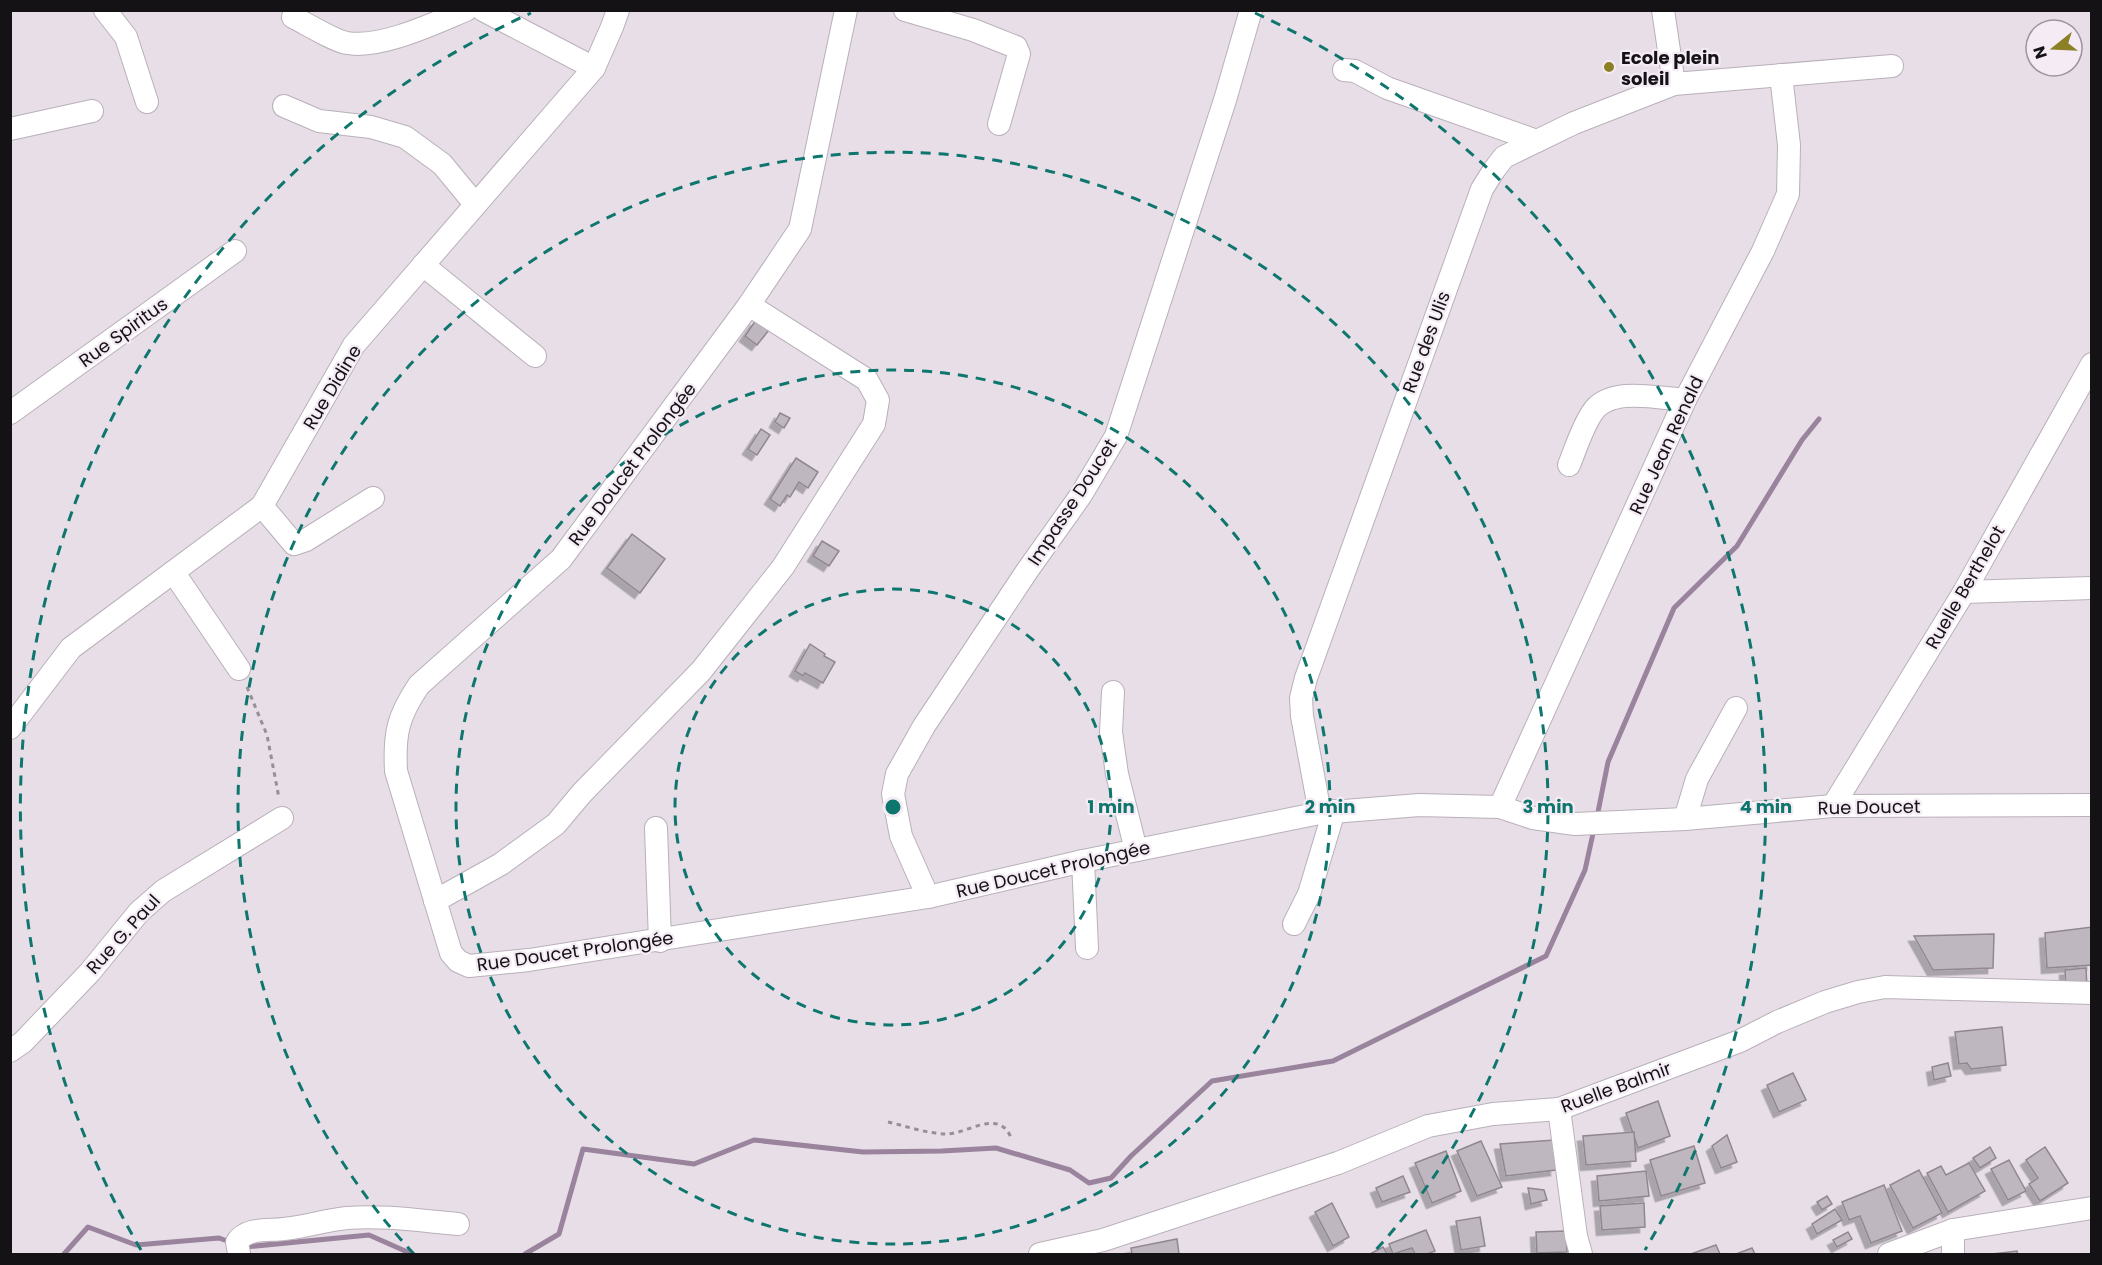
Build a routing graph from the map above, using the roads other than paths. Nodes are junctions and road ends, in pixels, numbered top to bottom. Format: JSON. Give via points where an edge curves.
{"nodes":[{"id":1,"x":105,"y":10,"type":"edge"},
{"id":2,"x":466,"y":10,"type":"edge"},
{"id":3,"x":483,"y":10,"type":"edge"},
{"id":4,"x":618,"y":10,"type":"edge"},
{"id":5,"x":846,"y":10,"type":"edge"},
{"id":6,"x":905,"y":10,"type":"edge"},
{"id":7,"x":1251,"y":10,"type":"edge"},
{"id":8,"x":1663,"y":10,"type":"edge"},
{"id":9,"x":293,"y":17,"type":"dead end"},
{"id":10,"x":1892,"y":66,"type":"dead end"},
{"id":11,"x":594,"y":68,"type":"junction"},
{"id":12,"x":1344,"y":70,"type":"dead end"},
{"id":13,"x":1781,"y":75,"type":"junction"},
{"id":14,"x":1674,"y":84,"type":"junction"},
{"id":15,"x":147,"y":102,"type":"dead end"},
{"id":16,"x":284,"y":106,"type":"dead end"},
{"id":17,"x":92,"y":111,"type":"dead end"},
{"id":18,"x":999,"y":124,"type":"dead end"},
{"id":19,"x":11,"y":125,"type":"edge"},
{"id":20,"x":1538,"y":141,"type":"junction"},
{"id":21,"x":475,"y":204,"type":"junction"},
{"id":22,"x":235,"y":251,"type":"dead end"},
{"id":23,"x":423,"y":265,"type":"junction"},
{"id":24,"x":749,"y":305,"type":"junction"},
{"id":25,"x":535,"y":356,"type":"dead end"},
{"id":26,"x":2090,"y":369,"type":"edge"},
{"id":27,"x":1685,"y":400,"type":"junction"},
{"id":28,"x":10,"y":413,"type":"edge"},
{"id":29,"x":1569,"y":465,"type":"dead end"},
{"id":30,"x":373,"y":498,"type":"dead end"},
{"id":31,"x":262,"y":506,"type":"junction"},
{"id":32,"x":174,"y":573,"type":"junction"},
{"id":33,"x":2091,"y":588,"type":"edge"},
{"id":34,"x":1964,"y":592,"type":"junction"},
{"id":35,"x":239,"y":669,"type":"road end"},
{"id":36,"x":1113,"y":692,"type":"dead end"},
{"id":37,"x":1736,"y":708,"type":"dead end"},
{"id":38,"x":10,"y":728,"type":"edge"},
{"id":39,"x":2091,"y":805,"type":"edge"},
{"id":40,"x":1833,"y":806,"type":"junction"},
{"id":41,"x":1500,"y":807,"type":"junction"},
{"id":42,"x":1327,"y":812,"type":"junction"},
{"id":43,"x":282,"y":818,"type":"road end"},
{"id":44,"x":1685,"y":819,"type":"junction"},
{"id":45,"x":1575,"y":824,"type":"joint"},
{"id":46,"x":656,"y":828,"type":"dead end"},
{"id":47,"x":1136,"y":850,"type":"junction"},
{"id":48,"x":1083,"y":861,"type":"junction"},
{"id":49,"x":928,"y":897,"type":"junction"},
{"id":50,"x":435,"y":901,"type":"junction"},
{"id":51,"x":1294,"y":924,"type":"dead end"},
{"id":52,"x":660,"y":941,"type":"junction"},
{"id":53,"x":1087,"y":948,"type":"dead end"},
{"id":54,"x":2091,"y":993,"type":"edge"},
{"id":55,"x":10,"y":1051,"type":"edge"},
{"id":56,"x":1559,"y":1109,"type":"junction"},
{"id":57,"x":2091,"y":1208,"type":"edge"},
{"id":58,"x":458,"y":1224,"type":"dead end"},
{"id":59,"x":1953,"y":1230,"type":"junction"},
{"id":60,"x":1105,"y":1247,"type":"edge"},
{"id":61,"x":239,"y":1254,"type":"edge"},
{"id":62,"x":1040,"y":1254,"type":"edge"},
{"id":63,"x":1581,"y":1254,"type":"edge"},
{"id":64,"x":1889,"y":1254,"type":"edge"},
{"id":65,"x":1953,"y":1254,"type":"edge"}],
"edges":[{"from":1,"to":15,"type":"street","via":[[126,37]]},
{"from":2,"to":9,"type":"street","via":[[386,41],[364,44],[346,43]]},
{"from":3,"to":11,"type":"street"},
{"from":4,"to":11,"type":"street","name":"Rue Didine"},
{"from":5,"to":24,"type":"street","name":"Rue Doucet Prolongée","via":[[800,229]]},
{"from":6,"to":18,"type":"street","via":[[1016,47],[1019,54]]},
{"from":7,"to":49,"type":"street","name":"Impasse Doucet","via":[[1116,436],[1081,495],[924,726],[897,774],[893,794],[901,836]]},
{"from":8,"to":14,"type":"street"},
{"from":10,"to":13,"type":"street","name":"Rue des Ulis"},
{"from":11,"to":21,"type":"street","name":"Rue Didine"},
{"from":12,"to":20,"type":"street"},
{"from":13,"to":14,"type":"street","name":"Rue des Ulis"},
{"from":13,"to":27,"type":"street","name":"Rue Jean Renald","via":[[1790,145],[1788,194],[1763,251]]},
{"from":14,"to":20,"type":"street","name":"Rue des Ulis"},
{"from":16,"to":21,"type":"street","via":[[320,121],[371,127],[405,137],[441,164]]},
{"from":17,"to":19,"type":"street"},
{"from":20,"to":42,"type":"street","name":"Rue des Ulis","via":[[1504,158],[1482,189],[1306,678],[1302,716]]},
{"from":21,"to":23,"type":"street","name":"Rue Didine"},
{"from":22,"to":28,"type":"street","name":"Rue Spiritus"},
{"from":23,"to":25,"type":"street"},
{"from":23,"to":31,"type":"street","name":"Rue Didine","via":[[354,345]]},
{"from":24,"to":50,"type":"street","name":"Rue Doucet Prolongée","via":[[561,559],[419,685],[405,706],[395,745],[396,771]]},
{"from":24,"to":50,"type":"street","via":[[867,380],[878,400],[874,424],[783,567],[701,671],[555,824],[501,864]]},
{"from":26,"to":34,"type":"street","name":"Ruelle Berthelot"},
{"from":27,"to":29,"type":"street","via":[[1623,396],[1600,403],[1591,413]]},
{"from":27,"to":41,"type":"street","name":"Rue Jean Renald"},
{"from":30,"to":31,"type":"street","via":[[294,544]]},
{"from":31,"to":32,"type":"street","name":"Rue Didine"},
{"from":32,"to":35,"type":"street"},
{"from":32,"to":38,"type":"street","name":"Rue Didine","via":[[71,648]]},
{"from":33,"to":34,"type":"street"},
{"from":34,"to":40,"type":"street","name":"Ruelle Berthelot"},
{"from":36,"to":47,"type":"street","via":[[1111,732],[1117,774]]},
{"from":37,"to":44,"type":"street","via":[[1697,779]]},
{"from":39,"to":40,"type":"street","name":"Rue Doucet"},
{"from":40,"to":44,"type":"street","name":"Rue Doucet"},
{"from":41,"to":42,"type":"street","name":"Rue Doucet Prolongée","via":[[1419,805]]},
{"from":41,"to":45,"type":"street","name":"Rue Doucet Prolongée","via":[[1533,818]]},
{"from":42,"to":47,"type":"street","name":"Rue Doucet Prolongée"},
{"from":42,"to":51,"type":"street","via":[[1309,894]]},
{"from":43,"to":55,"type":"street","name":"Rue G. Paul","via":[[163,891],[140,912],[90,972]]},
{"from":44,"to":45,"type":"street","name":"Rue Doucet"},
{"from":46,"to":52,"type":"street"},
{"from":47,"to":48,"type":"street","name":"Rue Doucet Prolongée"},
{"from":48,"to":49,"type":"street","name":"Rue Doucet Prolongée"},
{"from":48,"to":53,"type":"street"},
{"from":49,"to":52,"type":"street","name":"Rue Doucet Prolongée"},
{"from":50,"to":52,"type":"street","name":"Rue Doucet Prolongée","via":[[451,953],[470,966]]},
{"from":54,"to":56,"type":"street","name":"Ruelle Balmir","via":[[1885,987],[1858,992]]},
{"from":56,"to":60,"type":"street","name":"Ruelle Balmir","via":[[1493,1114],[1428,1126],[1338,1163]]},
{"from":56,"to":63,"type":"street"},
{"from":57,"to":59,"type":"street"},
{"from":58,"to":61,"type":"street","via":[[346,1218],[248,1232],[237,1242]]},
{"from":59,"to":64,"type":"street"},
{"from":59,"to":65,"type":"street"},
{"from":60,"to":62,"type":"street","name":"Ruelle Balmir"}]}
